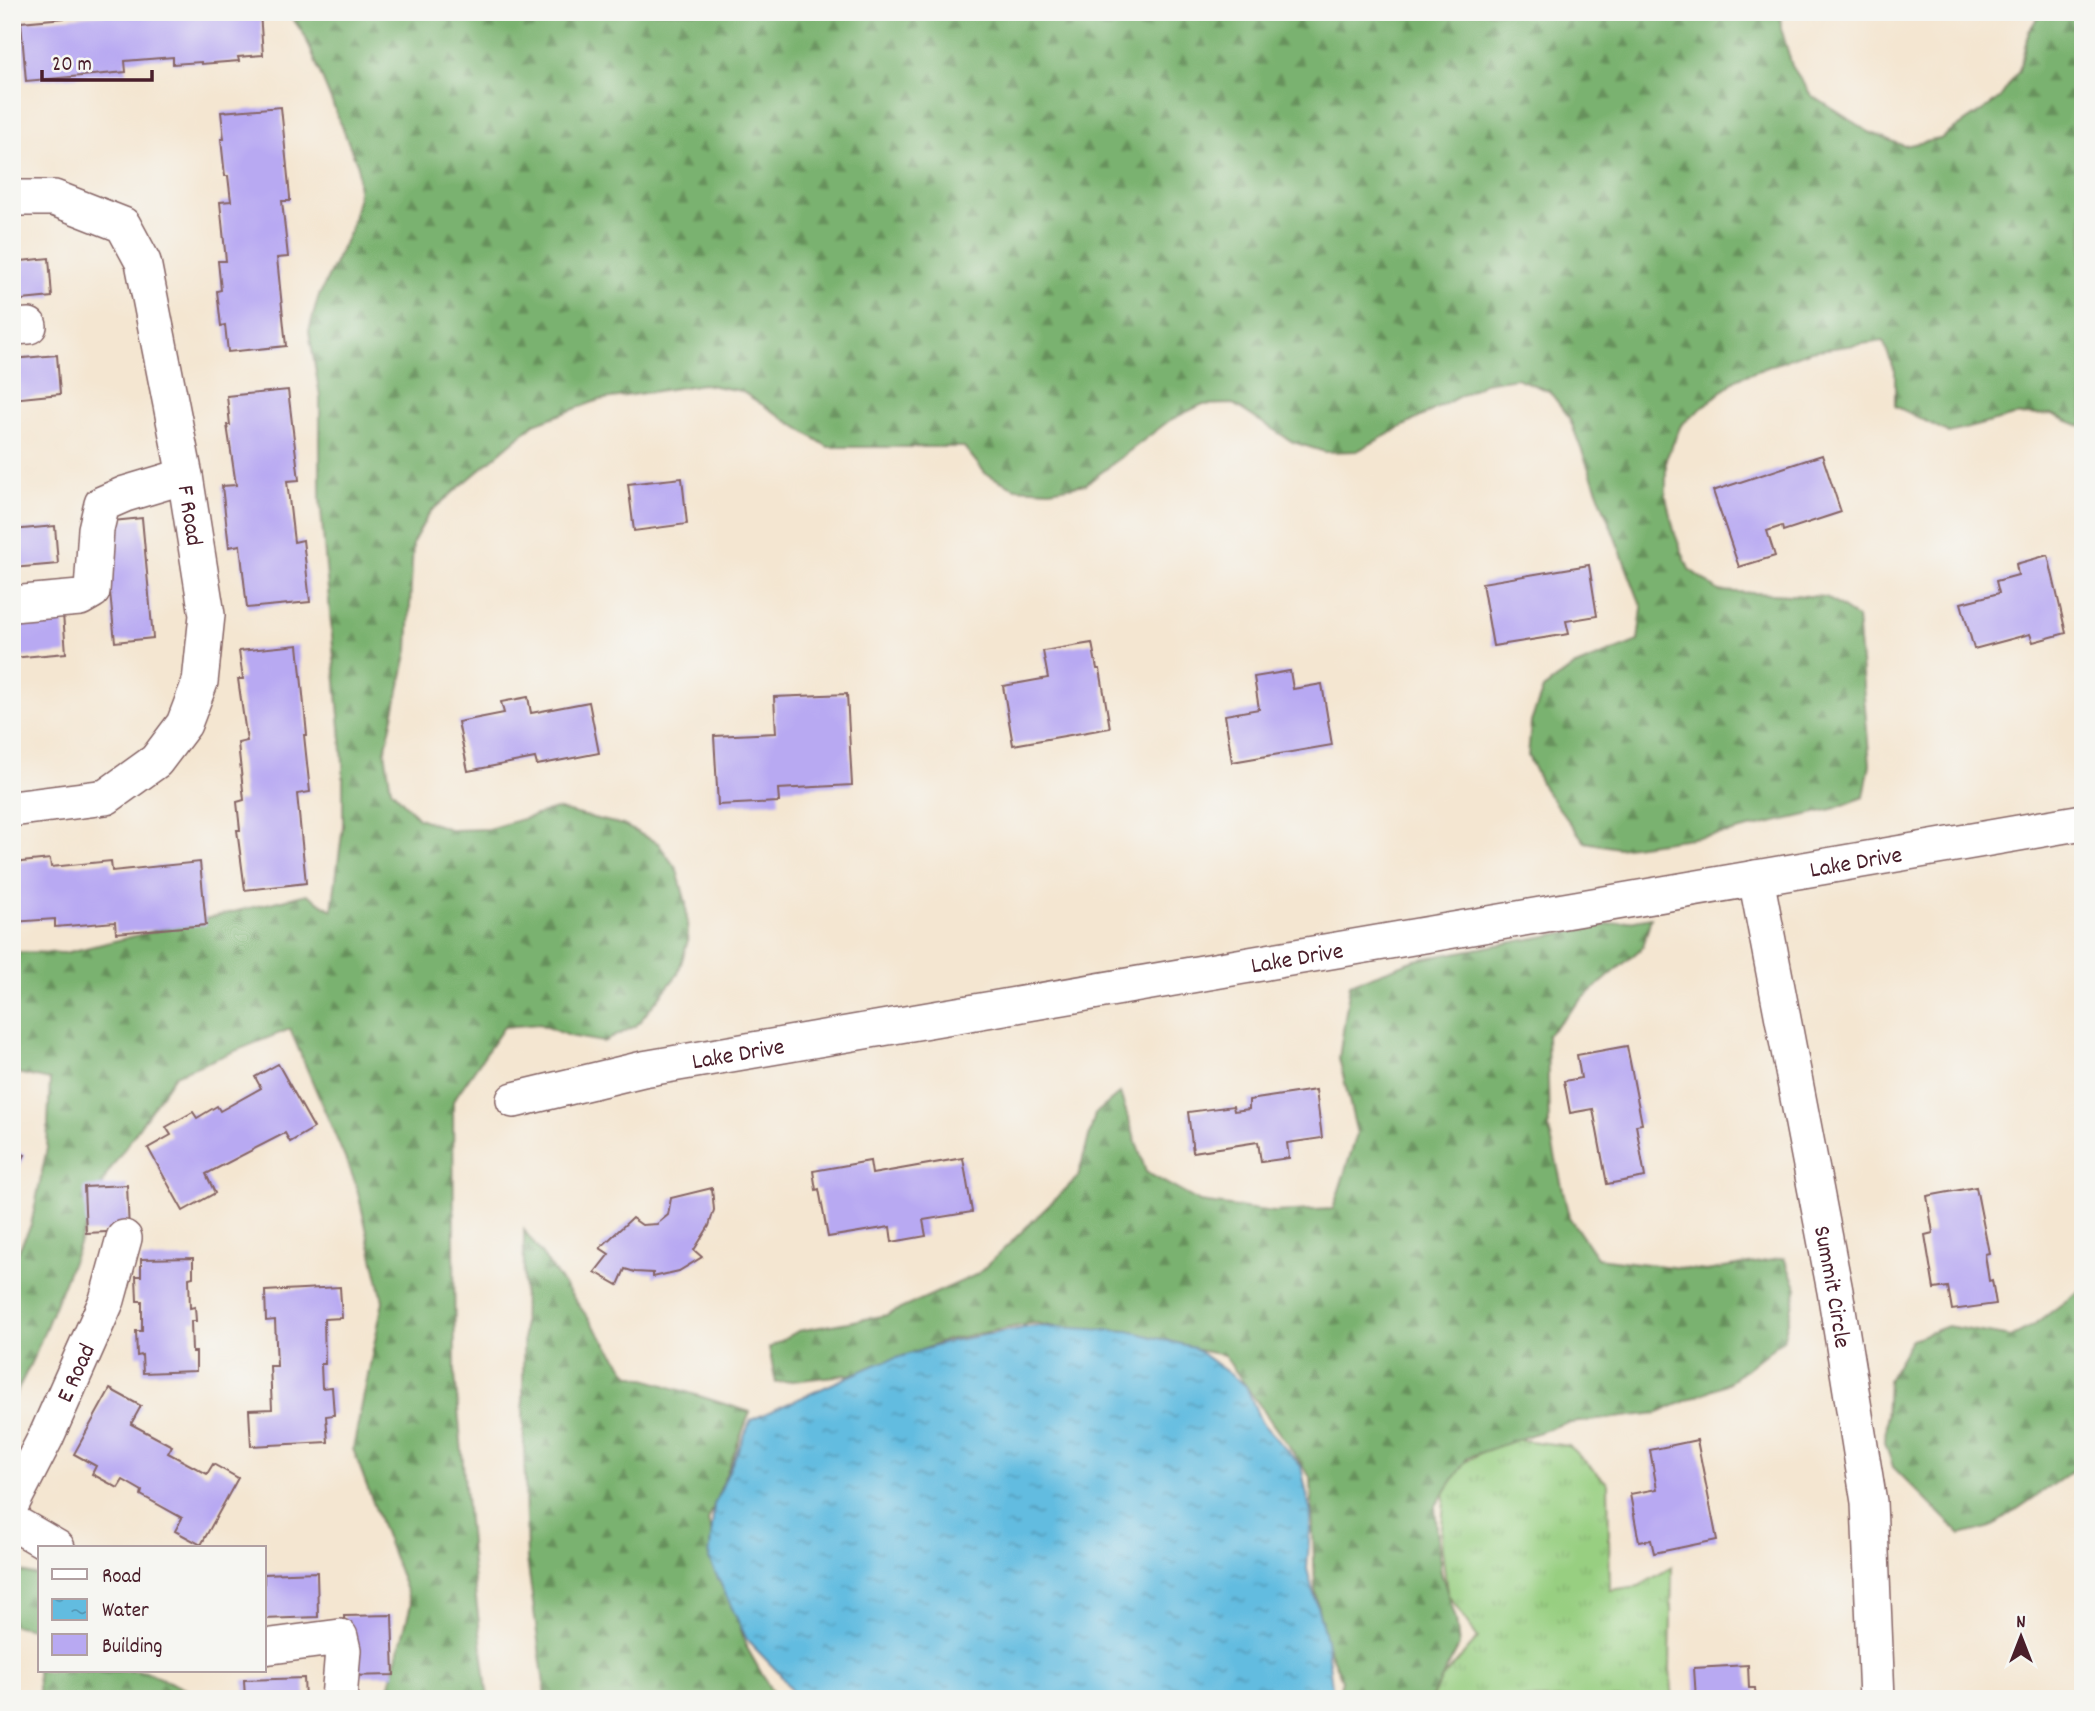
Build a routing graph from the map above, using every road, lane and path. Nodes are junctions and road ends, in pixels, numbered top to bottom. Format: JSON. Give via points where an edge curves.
{"nodes":[{"id":1,"x":12,"y":198,"type":"edge"},
{"id":2,"x":184,"y":476,"type":"junction"},
{"id":3,"x":12,"y":604,"type":"edge"},
{"id":4,"x":12,"y":809,"type":"edge"},
{"id":5,"x":2083,"y":822,"type":"edge"},
{"id":6,"x":1756,"y":878,"type":"junction"},
{"id":7,"x":514,"y":1100,"type":"dead end"},
{"id":8,"x":124,"y":1238,"type":"dead end"},
{"id":9,"x":12,"y":1503,"type":"edge"},
{"id":10,"x":12,"y":1521,"type":"edge"},
{"id":11,"x":54,"y":1546,"type":"edge"},
{"id":12,"x":266,"y":1647,"type":"edge"},
{"id":13,"x":339,"y":1699,"type":"edge"},
{"id":14,"x":1877,"y":1699,"type":"edge"}],
"edges":[{"from":1,"to":2,"type":"street","name":"F Road","via":[[54,198],[123,225],[143,262]]},
{"from":2,"to":3,"type":"street","via":[[102,504],[92,591],[80,598]]},
{"from":2,"to":4,"type":"street","name":"F Road","via":[[207,615],[200,682],[184,724],[156,761],[106,797]]},
{"from":5,"to":6,"type":"street","name":"Lake Drive"},
{"from":6,"to":7,"type":"street","name":"Lake Drive","via":[[643,1069]]},
{"from":6,"to":14,"type":"street","name":"Summit Circle","via":[[1835,1291],[1869,1502]]},
{"from":8,"to":9,"type":"street","name":"E Road","via":[[107,1300]]},
{"from":10,"to":11,"type":"street"},
{"from":12,"to":13,"type":"street","via":[[340,1637]]}]}
